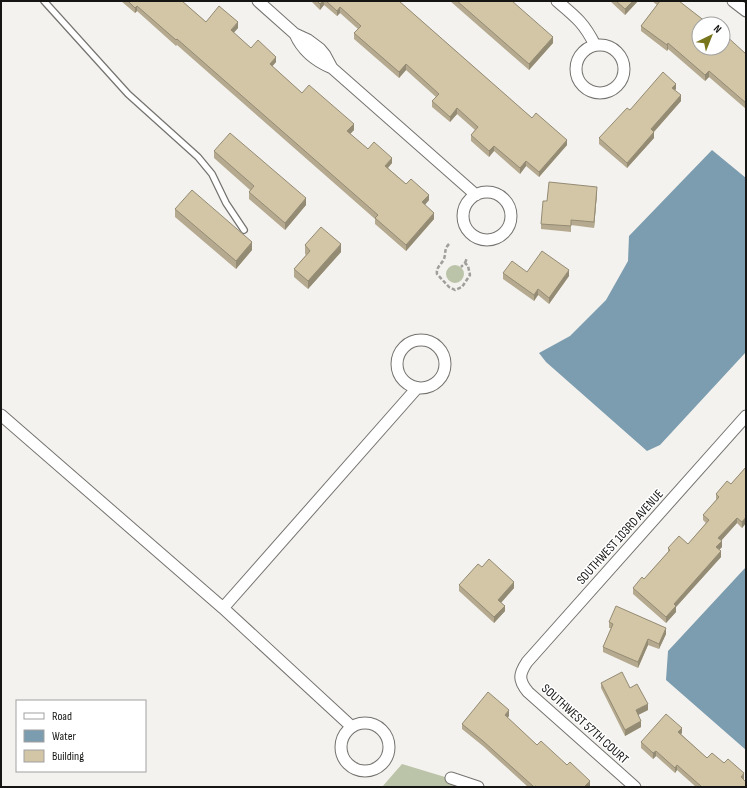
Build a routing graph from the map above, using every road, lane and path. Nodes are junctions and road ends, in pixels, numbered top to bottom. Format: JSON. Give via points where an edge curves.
{"nodes":[{"id":1,"x":44,"y":1,"type":"edge"},
{"id":2,"x":258,"y":1,"type":"edge"},
{"id":3,"x":557,"y":1,"type":"edge"},
{"id":4,"x":733,"y":1,"type":"edge"},
{"id":5,"x":746,"y":11,"type":"edge"},
{"id":6,"x":595,"y":45,"type":"junction"},
{"id":7,"x":476,"y":195,"type":"junction"},
{"id":8,"x":244,"y":230,"type":"dead end"},
{"id":9,"x":449,"y":244,"type":"dead end"},
{"id":10,"x":467,"y":258,"type":"dead end"},
{"id":11,"x":465,"y":263,"type":"junction"},
{"id":12,"x":461,"y":267,"type":"dead end"},
{"id":13,"x":417,"y":388,"type":"junction"},
{"id":14,"x":1,"y":415,"type":"edge"},
{"id":15,"x":746,"y":416,"type":"edge"},
{"id":16,"x":223,"y":608,"type":"junction"},
{"id":17,"x":520,"y":679,"type":"joint"},
{"id":18,"x":352,"y":727,"type":"junction"},
{"id":19,"x":451,"y":778,"type":"dead end"},
{"id":20,"x":478,"y":787,"type":"edge"},
{"id":21,"x":635,"y":787,"type":"edge"}],
"edges":[{"from":1,"to":8,"type":"lane","via":[[128,94],[198,156],[212,174],[226,203]]},
{"from":2,"to":7,"type":"street","via":[[295,34],[312,57],[332,68]]},
{"from":3,"to":6,"type":"street","via":[[580,20]]},
{"from":4,"to":5,"type":"street"},
{"from":6,"to":6,"type":"street","via":[[611,47],[622,58],[624,74],[621,82],[609,92],[598,93],[586,89],[576,76],[577,60],[581,53]]},
{"from":7,"to":7,"type":"street","via":[[466,206],[466,228],[478,239],[493,240],[501,237],[511,220],[510,208],[506,201],[492,193]]},
{"from":9,"to":11,"type":"path","via":[[436,271],[439,277],[455,290],[459,289],[470,275]]},
{"from":10,"to":11,"type":"path"},
{"from":11,"to":12,"type":"path"},
{"from":13,"to":13,"type":"street","via":[[409,386],[398,374],[397,358],[406,344],[413,341],[429,341],[441,351],[445,358],[445,367],[436,383],[425,388]]},
{"from":13,"to":16,"type":"street"},
{"from":14,"to":16,"type":"street"},
{"from":15,"to":17,"type":"street","name":"SOUTHWEST 103RD AVENUE","via":[[527,662],[521,671]]},
{"from":16,"to":18,"type":"street"},
{"from":17,"to":21,"type":"street","name":"SOUTHWEST 57TH COURT","via":[[528,692]]},
{"from":18,"to":18,"type":"street","via":[[368,723],[385,733],[390,744],[390,752],[382,766],[368,772],[359,771],[346,763],[341,747],[344,736]]},
{"from":19,"to":20,"type":"street"}]}
